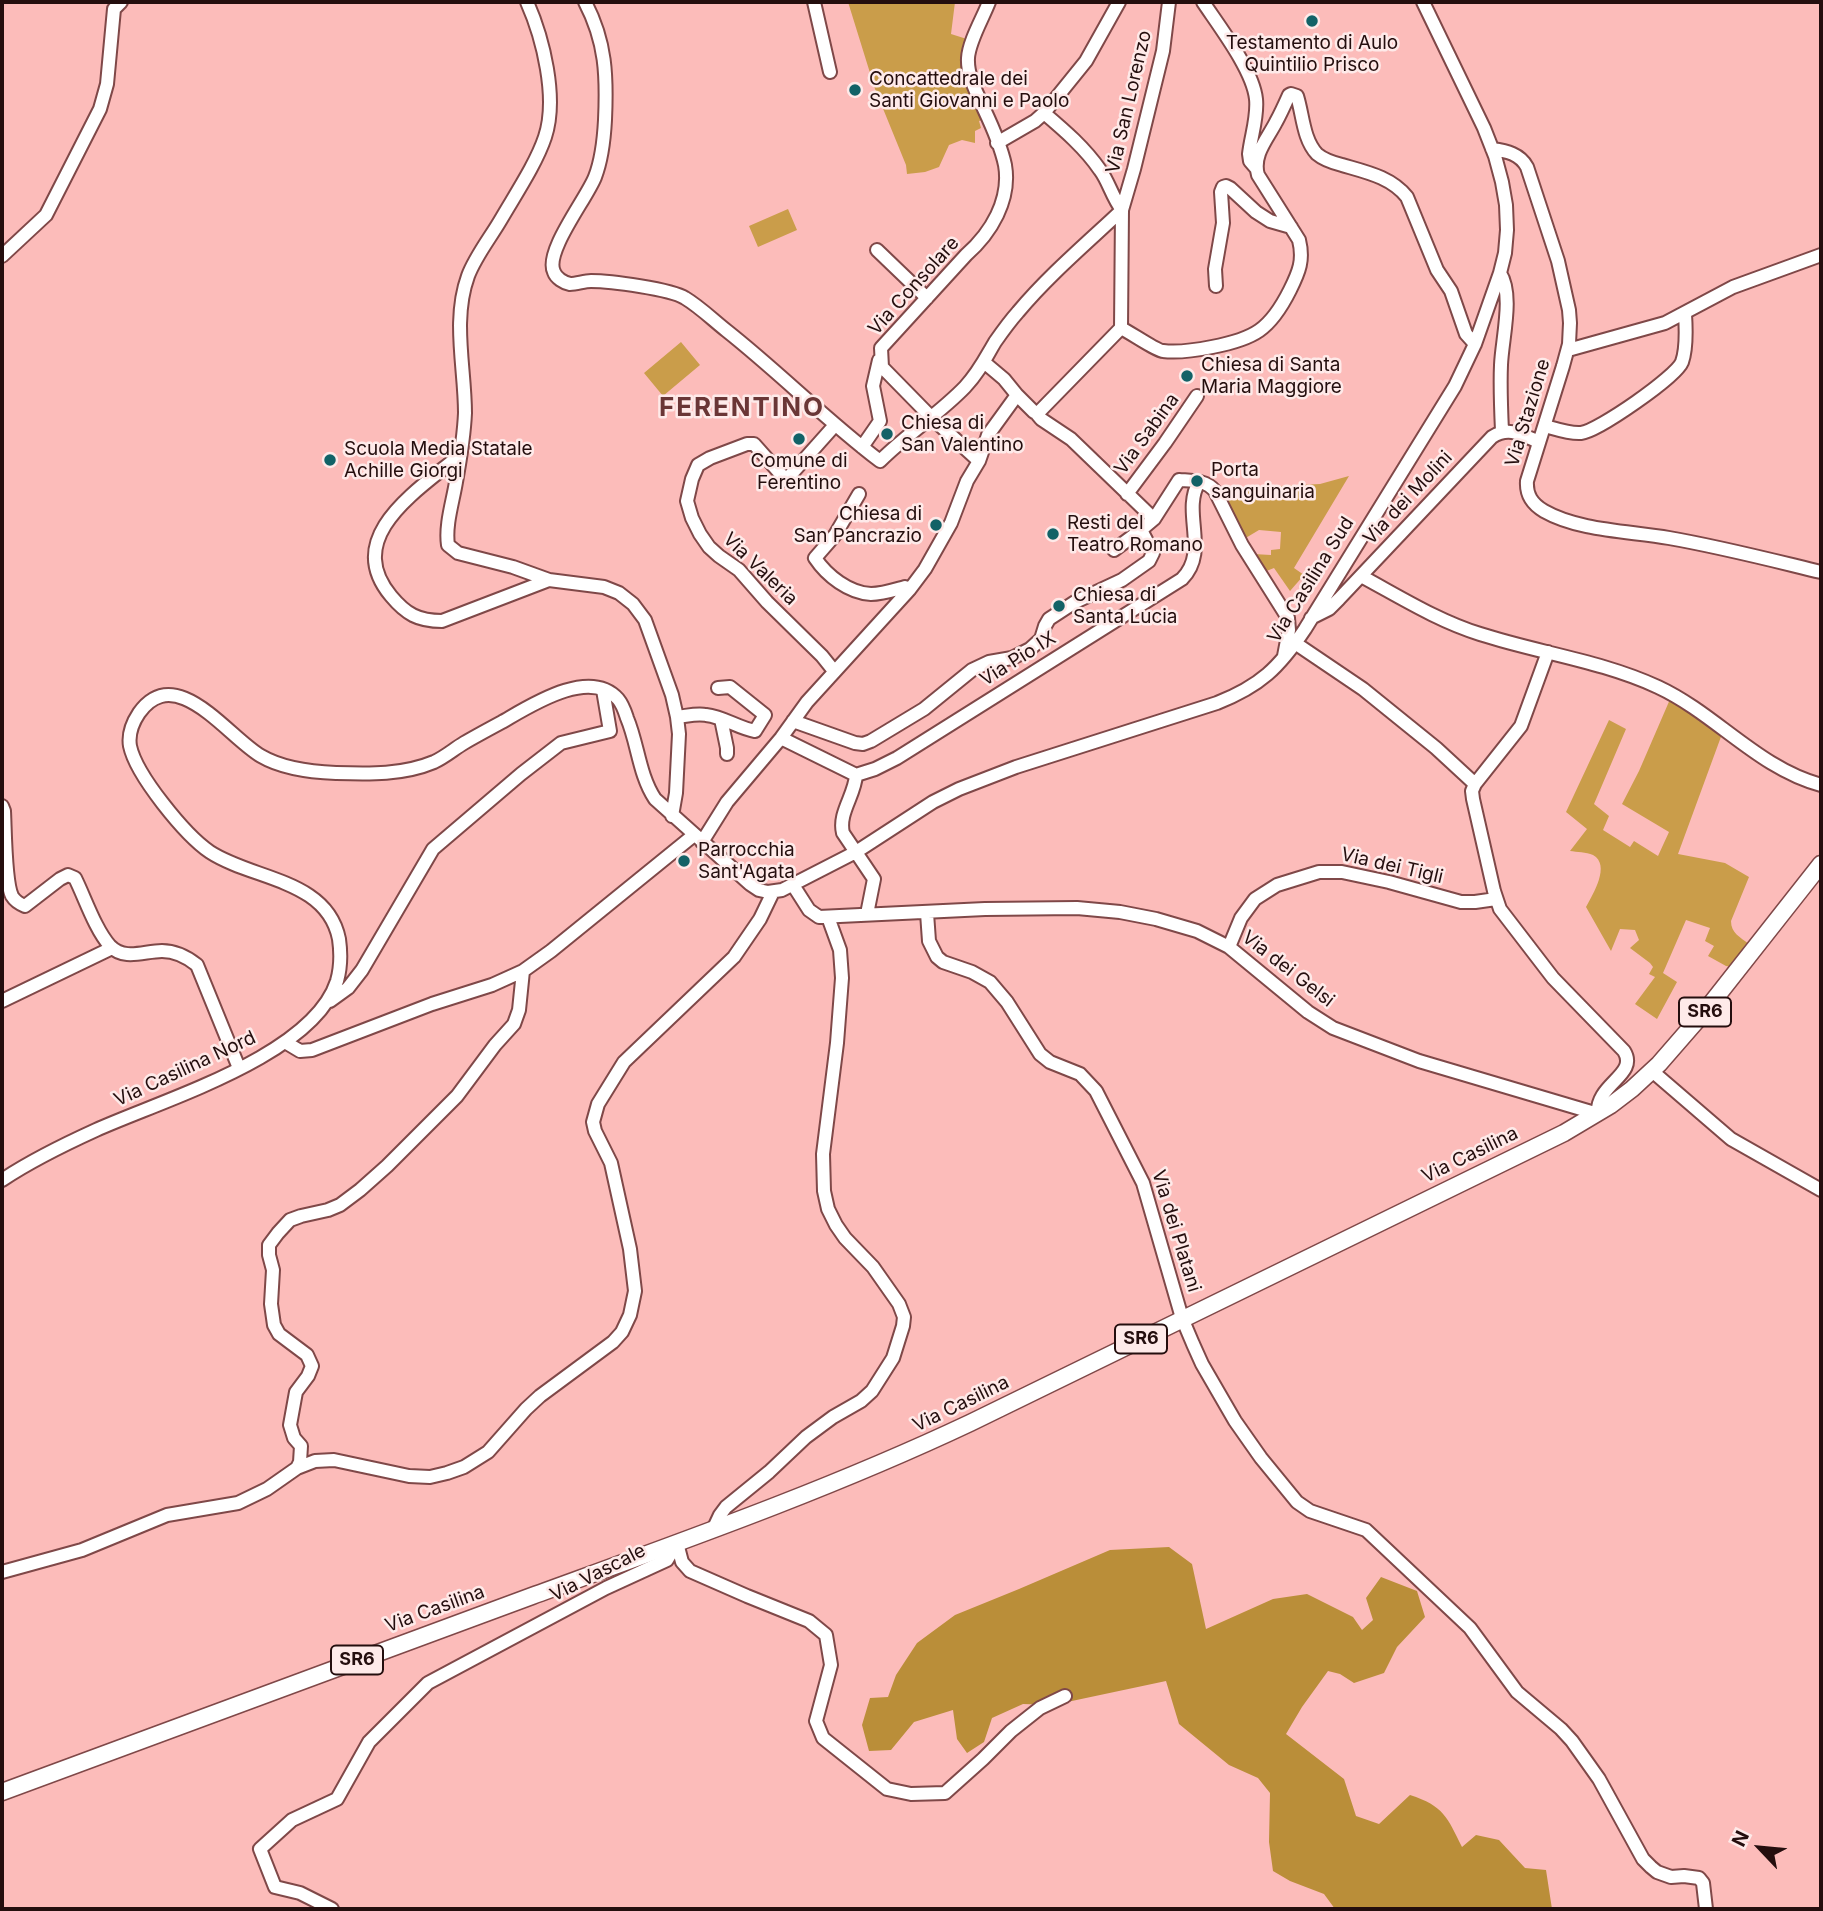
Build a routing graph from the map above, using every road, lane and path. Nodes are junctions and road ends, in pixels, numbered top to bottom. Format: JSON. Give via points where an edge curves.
{"nodes":[{"id":1,"x":121,"y":2,"type":"edge"},
{"id":2,"x":527,"y":2,"type":"edge"},
{"id":3,"x":585,"y":2,"type":"edge"},
{"id":4,"x":989,"y":2,"type":"edge"},
{"id":5,"x":1119,"y":2,"type":"edge"},
{"id":6,"x":1169,"y":2,"type":"edge"},
{"id":7,"x":1203,"y":2,"type":"edge"},
{"id":8,"x":1423,"y":2,"type":"edge"},
{"id":9,"x":815,"y":8,"type":"edge"},
{"id":10,"x":830,"y":72,"type":"dead end"},
{"id":11,"x":1044,"y":113,"type":"junction"},
{"id":12,"x":998,"y":143,"type":"junction"},
{"id":13,"x":1492,"y":149,"type":"junction"},
{"id":14,"x":1257,"y":162,"type":"junction"},
{"id":15,"x":1122,"y":210,"type":"junction"},
{"id":16,"x":1291,"y":227,"type":"junction"},
{"id":17,"x":877,"y":250,"type":"dead end"},
{"id":18,"x":1821,"y":255,"type":"edge"},
{"id":19,"x":2,"y":256,"type":"edge"},
{"id":20,"x":1500,"y":273,"type":"junction"},
{"id":21,"x":1216,"y":286,"type":"dead end"},
{"id":22,"x":927,"y":298,"type":"junction"},
{"id":23,"x":1685,"y":314,"type":"junction"},
{"id":24,"x":1121,"y":328,"type":"junction"},
{"id":25,"x":1475,"y":344,"type":"junction"},
{"id":26,"x":881,"y":348,"type":"junction"},
{"id":27,"x":1568,"y":349,"type":"junction"},
{"id":28,"x":985,"y":363,"type":"junction"},
{"id":29,"x":1017,"y":395,"type":"junction"},
{"id":30,"x":1197,"y":396,"type":"dead end"},
{"id":31,"x":1036,"y":413,"type":"junction"},
{"id":32,"x":932,"y":418,"type":"junction"},
{"id":33,"x":835,"y":425,"type":"junction"},
{"id":34,"x":1545,"y":426,"type":"junction"},
{"id":35,"x":1502,"y":431,"type":"junction"},
{"id":36,"x":1539,"y":442,"type":"junction"},
{"id":37,"x":862,"y":447,"type":"junction"},
{"id":38,"x":460,"y":455,"type":"junction"},
{"id":39,"x":979,"y":461,"type":"junction"},
{"id":40,"x":1199,"y":482,"type":"junction"},
{"id":41,"x":859,"y":494,"type":"dead end"},
{"id":42,"x":1127,"y":494,"type":"junction"},
{"id":43,"x":1154,"y":519,"type":"junction"},
{"id":44,"x":1141,"y":530,"type":"junction"},
{"id":45,"x":1114,"y":550,"type":"dead end"},
{"id":46,"x":1821,"y":572,"type":"edge"},
{"id":47,"x":1361,"y":576,"type":"junction"},
{"id":48,"x":549,"y":580,"type":"junction"},
{"id":49,"x":910,"y":589,"type":"junction"},
{"id":50,"x":1311,"y":618,"type":"junction"},
{"id":51,"x":1295,"y":643,"type":"junction"},
{"id":52,"x":1548,"y":652,"type":"junction"},
{"id":53,"x":1283,"y":660,"type":"junction"},
{"id":54,"x":834,"y":671,"type":"junction"},
{"id":55,"x":718,"y":688,"type":"dead end"},
{"id":56,"x":603,"y":690,"type":"junction"},
{"id":57,"x":677,"y":717,"type":"junction"},
{"id":58,"x":721,"y":719,"type":"junction"},
{"id":59,"x":793,"y":721,"type":"junction"},
{"id":60,"x":781,"y":738,"type":"junction"},
{"id":61,"x":727,"y":754,"type":"dead end"},
{"id":62,"x":856,"y":775,"type":"junction"},
{"id":63,"x":1475,"y":783,"type":"junction"},
{"id":64,"x":1821,"y":785,"type":"edge"},
{"id":65,"x":2,"y":806,"type":"edge"},
{"id":66,"x":672,"y":816,"type":"junction"},
{"id":67,"x":698,"y":839,"type":"junction"},
{"id":68,"x":856,"y":852,"type":"junction"},
{"id":69,"x":1821,"y":864,"type":"edge"},
{"id":70,"x":793,"y":885,"type":"junction"},
{"id":71,"x":773,"y":892,"type":"junction"},
{"id":72,"x":1496,"y":899,"type":"junction"},
{"id":73,"x":927,"y":912,"type":"junction"},
{"id":74,"x":867,"y":914,"type":"junction"},
{"id":75,"x":828,"y":917,"type":"junction"},
{"id":76,"x":1229,"y":947,"type":"junction"},
{"id":77,"x":112,"y":948,"type":"junction"},
{"id":78,"x":523,"y":971,"type":"junction"},
{"id":79,"x":2,"y":1001,"type":"edge"},
{"id":80,"x":327,"y":1004,"type":"junction"},
{"id":81,"x":285,"y":1042,"type":"junction"},
{"id":82,"x":239,"y":1068,"type":"junction"},
{"id":83,"x":1652,"y":1071,"type":"junction"},
{"id":84,"x":1598,"y":1114,"type":"junction"},
{"id":85,"x":2,"y":1180,"type":"edge"},
{"id":86,"x":1821,"y":1190,"type":"edge"},
{"id":87,"x":1182,"y":1318,"type":"junction"},
{"id":88,"x":297,"y":1468,"type":"junction"},
{"id":89,"x":713,"y":1530,"type":"junction"},
{"id":90,"x":677,"y":1543,"type":"junction"},
{"id":91,"x":2,"y":1572,"type":"edge"},
{"id":92,"x":1065,"y":1696,"type":"dead end"},
{"id":93,"x":2,"y":1792,"type":"edge"},
{"id":94,"x":332,"y":1909,"type":"edge"},
{"id":95,"x":1706,"y":1909,"type":"edge"}],
"edges":[{"from":1,"to":19,"type":"street","via":[[114,9],[100,109],[46,215]]},
{"from":2,"to":38,"type":"street","via":[[537,24],[549,81],[546,136],[463,292],[465,413]]},
{"from":3,"to":33,"type":"street","via":[[602,44],[607,80],[604,142],[596,176],[555,251],[554,272],[569,284],[635,285],[683,296]]},
{"from":4,"to":12,"type":"street","name":"Via Consolare","via":[[968,56],[970,77]]},
{"from":5,"to":11,"type":"street","via":[[1086,61]]},
{"from":6,"to":15,"type":"street","name":"Via San Lorenzo","via":[[1163,51]]},
{"from":7,"to":14,"type":"street","via":[[1234,46],[1254,89],[1256,112],[1248,154],[1250,161]]},
{"from":8,"to":13,"type":"street","name":"Via Casilina Sud"},
{"from":9,"to":10,"type":"street"},
{"from":11,"to":12,"type":"street"},
{"from":11,"to":15,"type":"street","via":[[1100,169]]},
{"from":12,"to":22,"type":"street","name":"Via Consolare","via":[[1005,165],[1002,206],[987,234]]},
{"from":13,"to":20,"type":"street","name":"Via Casilina Sud","via":[[1507,211]]},
{"from":13,"to":27,"type":"street","name":"Via Stazione","via":[[1517,156],[1530,173],[1569,310]]},
{"from":14,"to":16,"type":"street","via":[[1258,175]]},
{"from":14,"to":25,"type":"street","via":[[1289,95],[1295,94],[1317,154],[1383,178],[1401,190],[1437,270],[1451,290],[1466,334]]},
{"from":15,"to":24,"type":"street"},
{"from":15,"to":28,"type":"street","via":[[1018,311]]},
{"from":16,"to":21,"type":"street","via":[[1270,221],[1223,187]]},
{"from":16,"to":24,"type":"street","via":[[1302,251],[1298,274],[1280,310],[1246,339],[1164,351]]},
{"from":17,"to":22,"type":"street"},
{"from":18,"to":23,"type":"street","via":[[1733,287]]},
{"from":20,"to":25,"type":"street","name":"Via Casilina Sud"},
{"from":20,"to":35,"type":"street","via":[[1506,294]]},
{"from":22,"to":26,"type":"street","name":"Via Consolare"},
{"from":23,"to":27,"type":"street"},
{"from":23,"to":34,"type":"street","via":[[1683,357],[1675,372],[1592,430],[1575,433]]},
{"from":24,"to":31,"type":"street"},
{"from":25,"to":50,"type":"street","name":"Via Casilina Sud","via":[[1446,402]]},
{"from":26,"to":32,"type":"street","name":"Via Consolare","via":[[882,367]]},
{"from":26,"to":37,"type":"street","via":[[873,386],[880,421]]},
{"from":27,"to":34,"type":"street","name":"Via Stazione"},
{"from":28,"to":29,"type":"street"},
{"from":28,"to":32,"type":"street"},
{"from":29,"to":31,"type":"street"},
{"from":29,"to":39,"type":"street","via":[[988,435]]},
{"from":30,"to":42,"type":"street","name":"Via Sabina"},
{"from":31,"to":42,"type":"street","via":[[1071,439]]},
{"from":32,"to":37,"type":"street","via":[[880,461]]},
{"from":32,"to":39,"type":"street","name":"Via Consolare"},
{"from":33,"to":37,"type":"street"},
{"from":33,"to":54,"type":"street","name":"Via Valeria","via":[[786,480],[751,443],[710,458],[698,465],[687,501],[709,547],[739,570]]},
{"from":34,"to":36,"type":"street","name":"Via Stazione"},
{"from":35,"to":36,"type":"street"},
{"from":35,"to":47,"type":"street","name":"Via dei Molini"},
{"from":36,"to":46,"type":"street","name":"Via Stazione","via":[[1527,490],[1534,504],[1551,515]]},
{"from":38,"to":48,"type":"street","via":[[448,545],[458,554]]},
{"from":38,"to":48,"type":"street","via":[[399,506],[382,527],[376,568],[384,589],[413,616],[442,621]]},
{"from":39,"to":49,"type":"street","via":[[951,523]]},
{"from":40,"to":43,"type":"street","via":[[1179,480]]},
{"from":40,"to":53,"type":"street","via":[[1216,491],[1248,555],[1288,618]]},
{"from":40,"to":62,"type":"street","name":"Via Pio IX","via":[[1193,500],[1195,558],[1182,579],[897,758]]},
{"from":41,"to":49,"type":"street","via":[[815,558],[821,568],[857,592]]},
{"from":42,"to":43,"type":"street"},
{"from":43,"to":44,"type":"street"},
{"from":44,"to":45,"type":"street"},
{"from":44,"to":59,"type":"street","via":[[1153,553],[1149,561],[1117,584],[1049,619],[1041,639],[1030,649],[972,670],[923,709],[871,741],[855,743]]},
{"from":47,"to":50,"type":"street","name":"Via dei Molini","via":[[1329,609]]},
{"from":47,"to":52,"type":"street","via":[[1458,626]]},
{"from":48,"to":57,"type":"street","via":[[604,587],[633,604],[645,620]]},
{"from":49,"to":54,"type":"street"},
{"from":50,"to":51,"type":"street","name":"Via Casilina Sud"},
{"from":51,"to":53,"type":"street","name":"Via Casilina Sud"},
{"from":51,"to":63,"type":"street","via":[[1363,689]]},
{"from":52,"to":63,"type":"street","via":[[1521,726]]},
{"from":52,"to":64,"type":"street","via":[[1621,672],[1670,692],[1766,759]]},
{"from":53,"to":68,"type":"street","name":"Via Casilina Sud","via":[[1258,683],[1217,703],[959,789]]},
{"from":54,"to":59,"type":"street"},
{"from":55,"to":58,"type":"street","via":[[730,687],[765,715],[755,731]]},
{"from":56,"to":66,"type":"street","via":[[622,705],[648,786]]},
{"from":56,"to":80,"type":"street","via":[[610,731],[561,743],[433,849],[362,970]]},
{"from":56,"to":80,"type":"street","name":"Via Casilina Nord","via":[[562,691],[436,761],[381,774],[294,769],[264,758],[187,698],[166,694],[139,713],[129,742],[135,762],[194,839],[226,861],[310,895],[324,906],[337,928],[341,967]]},
{"from":57,"to":58,"type":"street","via":[[703,714]]},
{"from":57,"to":66,"type":"street"},
{"from":58,"to":61,"type":"street"},
{"from":59,"to":60,"type":"street"},
{"from":60,"to":62,"type":"street"},
{"from":60,"to":67,"type":"street"},
{"from":62,"to":68,"type":"street","via":[[841,826]]},
{"from":63,"to":72,"type":"street","via":[[1473,799]]},
{"from":65,"to":77,"type":"street","via":[[12,897],[26,906],[60,879],[75,878]]},
{"from":66,"to":67,"type":"street"},
{"from":67,"to":71,"type":"street","via":[[750,884]]},
{"from":67,"to":78,"type":"street"},
{"from":68,"to":70,"type":"street","name":"Via Casilina Sud"},
{"from":68,"to":74,"type":"street","via":[[874,879]]},
{"from":69,"to":83,"type":"main road","name":"Via Casilina","number":"SR6"},
{"from":70,"to":71,"type":"street","name":"Via Casilina Sud"},
{"from":70,"to":75,"type":"street","via":[[812,913]]},
{"from":71,"to":88,"type":"street","via":[[738,952],[624,1062],[595,1111],[593,1126],[612,1169],[634,1272],[633,1307],[619,1336],[540,1396],[471,1464],[436,1476],[325,1460]]},
{"from":72,"to":76,"type":"street","name":"Via dei Tigli","via":[[1461,902],[1342,872],[1319,872],[1277,885],[1255,899]]},
{"from":72,"to":84,"type":"street","via":[[1553,978],[1628,1057],[1626,1068],[1601,1097]]},
{"from":73,"to":74,"type":"street","name":"Via dei Gelsi"},
{"from":73,"to":76,"type":"street","name":"Via dei Gelsi","via":[[1103,910],[1176,924]]},
{"from":73,"to":87,"type":"street","name":"Via dei Platani","via":[[930,944],[937,957],[990,982],[1040,1054],[1080,1074],[1096,1091],[1143,1183]]},
{"from":74,"to":75,"type":"street","name":"Via dei Gelsi"},
{"from":75,"to":89,"type":"street","via":[[840,950],[842,978],[823,1154],[825,1196],[839,1230],[899,1304],[904,1326],[893,1358],[872,1391],[811,1433],[726,1507]]},
{"from":76,"to":84,"type":"street","name":"Via dei Gelsi","via":[[1308,1012],[1340,1031],[1419,1061]]},
{"from":77,"to":79,"type":"street"},
{"from":77,"to":82,"type":"street","via":[[133,955],[177,953],[197,965]]},
{"from":78,"to":81,"type":"street","via":[[312,1050],[300,1051]]},
{"from":78,"to":88,"type":"street","via":[[514,1024],[457,1096],[360,1190],[340,1205],[290,1220],[270,1245],[274,1325],[307,1355],[312,1366],[296,1392],[290,1425],[301,1446]]},
{"from":80,"to":81,"type":"street","name":"Via Casilina Nord"},
{"from":81,"to":82,"type":"street","name":"Via Casilina Nord"},
{"from":82,"to":85,"type":"street","name":"Via Casilina Nord","via":[[97,1129]]},
{"from":83,"to":84,"type":"main road","name":"Via Casilina","number":"SR6"},
{"from":83,"to":86,"type":"street","via":[[1731,1139]]},
{"from":84,"to":87,"type":"main road","name":"Via Casilina","number":"SR6"},
{"from":87,"to":89,"type":"main road","name":"Via Casilina","number":"SR6","via":[[902,1455]]},
{"from":87,"to":95,"type":"street","via":[[1235,1421],[1297,1502],[1366,1530],[1470,1628],[1517,1692],[1572,1741],[1599,1779],[1643,1859],[1671,1877],[1699,1878]]},
{"from":88,"to":91,"type":"street","via":[[238,1503],[167,1515],[82,1550]]},
{"from":89,"to":90,"type":"main road","name":"Via Casilina","number":"SR6"},
{"from":90,"to":92,"type":"street","via":[[690,1571],[809,1621],[826,1635],[831,1665],[816,1721],[822,1738],[887,1789],[945,1793],[1040,1708]]},
{"from":90,"to":93,"type":"main road","name":"Via Casilina","number":"SR6"},
{"from":90,"to":94,"type":"street","name":"Via Vascale","via":[[667,1560],[428,1683],[369,1742],[337,1799],[292,1820],[260,1850],[275,1888],[300,1893]]}]}
